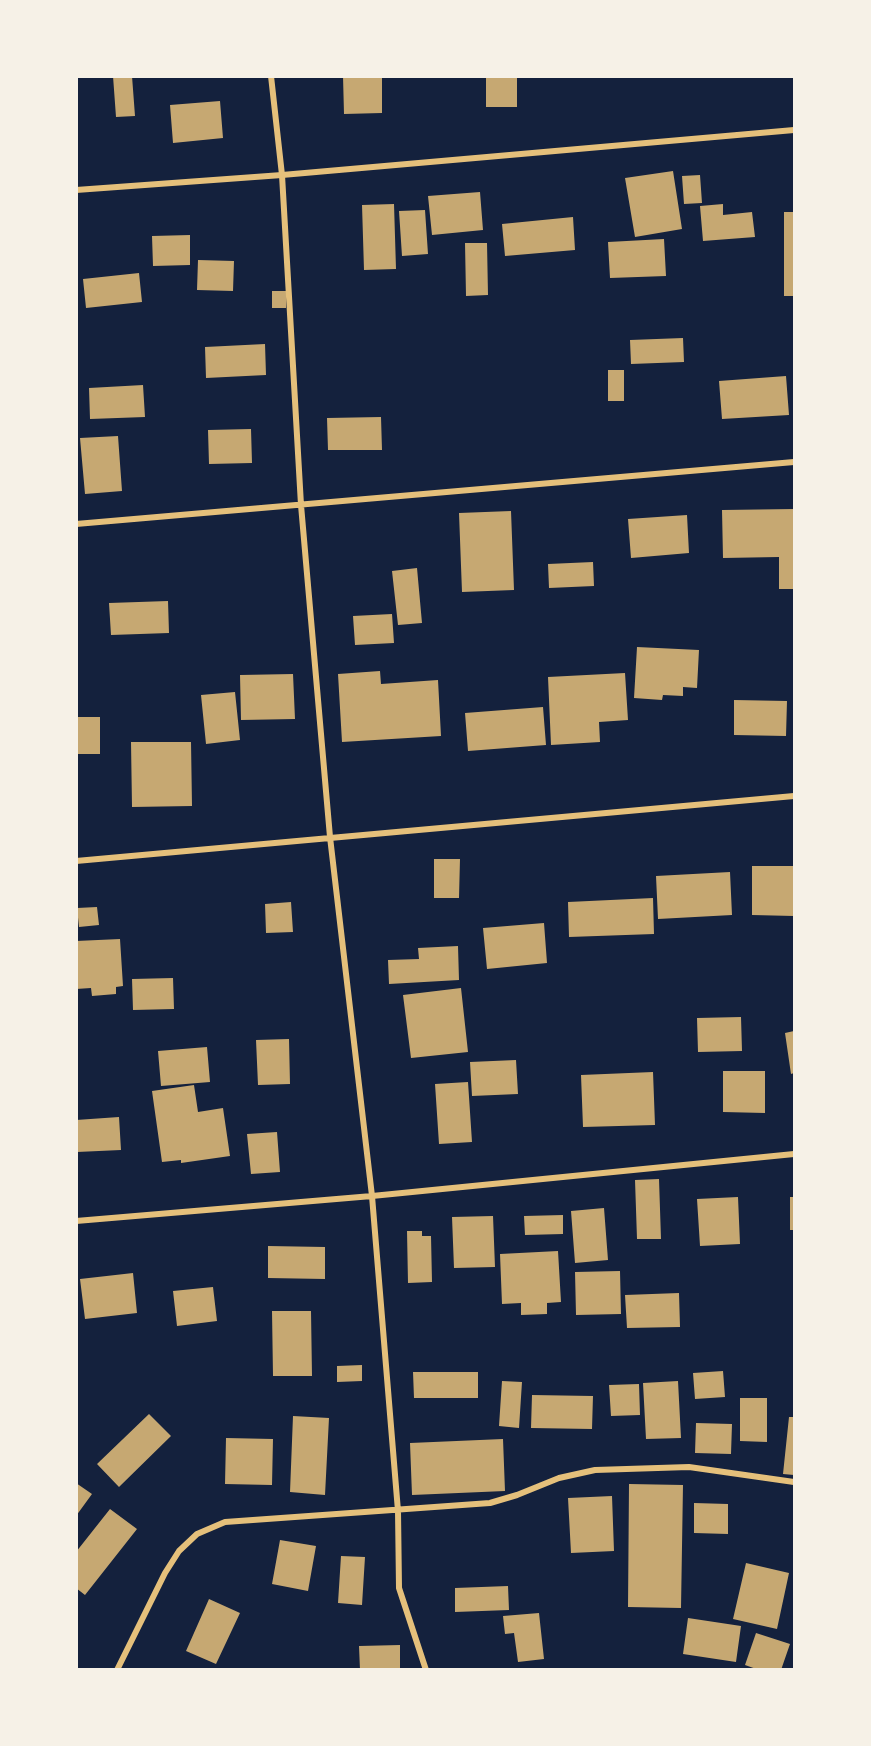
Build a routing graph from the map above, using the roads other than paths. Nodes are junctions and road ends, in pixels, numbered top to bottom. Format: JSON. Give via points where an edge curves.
{"nodes":[{"id":1,"x":272,"y":76,"type":"edge"},
{"id":2,"x":795,"y":130,"type":"edge"},
{"id":3,"x":282,"y":175,"type":"junction"},
{"id":4,"x":76,"y":190,"type":"edge"},
{"id":5,"x":795,"y":462,"type":"edge"},
{"id":6,"x":301,"y":505,"type":"junction"},
{"id":7,"x":76,"y":524,"type":"edge"},
{"id":8,"x":795,"y":796,"type":"edge"},
{"id":9,"x":330,"y":837,"type":"junction"},
{"id":10,"x":76,"y":861,"type":"edge"},
{"id":11,"x":795,"y":1154,"type":"edge"},
{"id":12,"x":372,"y":1196,"type":"junction"},
{"id":13,"x":76,"y":1221,"type":"edge"},
{"id":14,"x":795,"y":1482,"type":"edge"},
{"id":15,"x":398,"y":1511,"type":"junction"},
{"id":16,"x":117,"y":1670,"type":"edge"},
{"id":17,"x":426,"y":1670,"type":"edge"}],
"edges":[{"from":1,"to":3,"type":"street"},
{"from":2,"to":3,"type":"street"},
{"from":3,"to":4,"type":"street"},
{"from":3,"to":6,"type":"street"},
{"from":5,"to":6,"type":"street"},
{"from":6,"to":7,"type":"street"},
{"from":6,"to":9,"type":"street"},
{"from":8,"to":9,"type":"street"},
{"from":9,"to":10,"type":"street"},
{"from":9,"to":12,"type":"street"},
{"from":11,"to":12,"type":"street"},
{"from":12,"to":13,"type":"street"},
{"from":12,"to":15,"type":"street"},
{"from":14,"to":15,"type":"street","via":[[690,1467],[595,1470],[559,1478],[490,1503]]},
{"from":15,"to":16,"type":"street","via":[[225,1522],[197,1534],[179,1551],[165,1573]]},
{"from":15,"to":17,"type":"street","via":[[399,1588]]}]}
